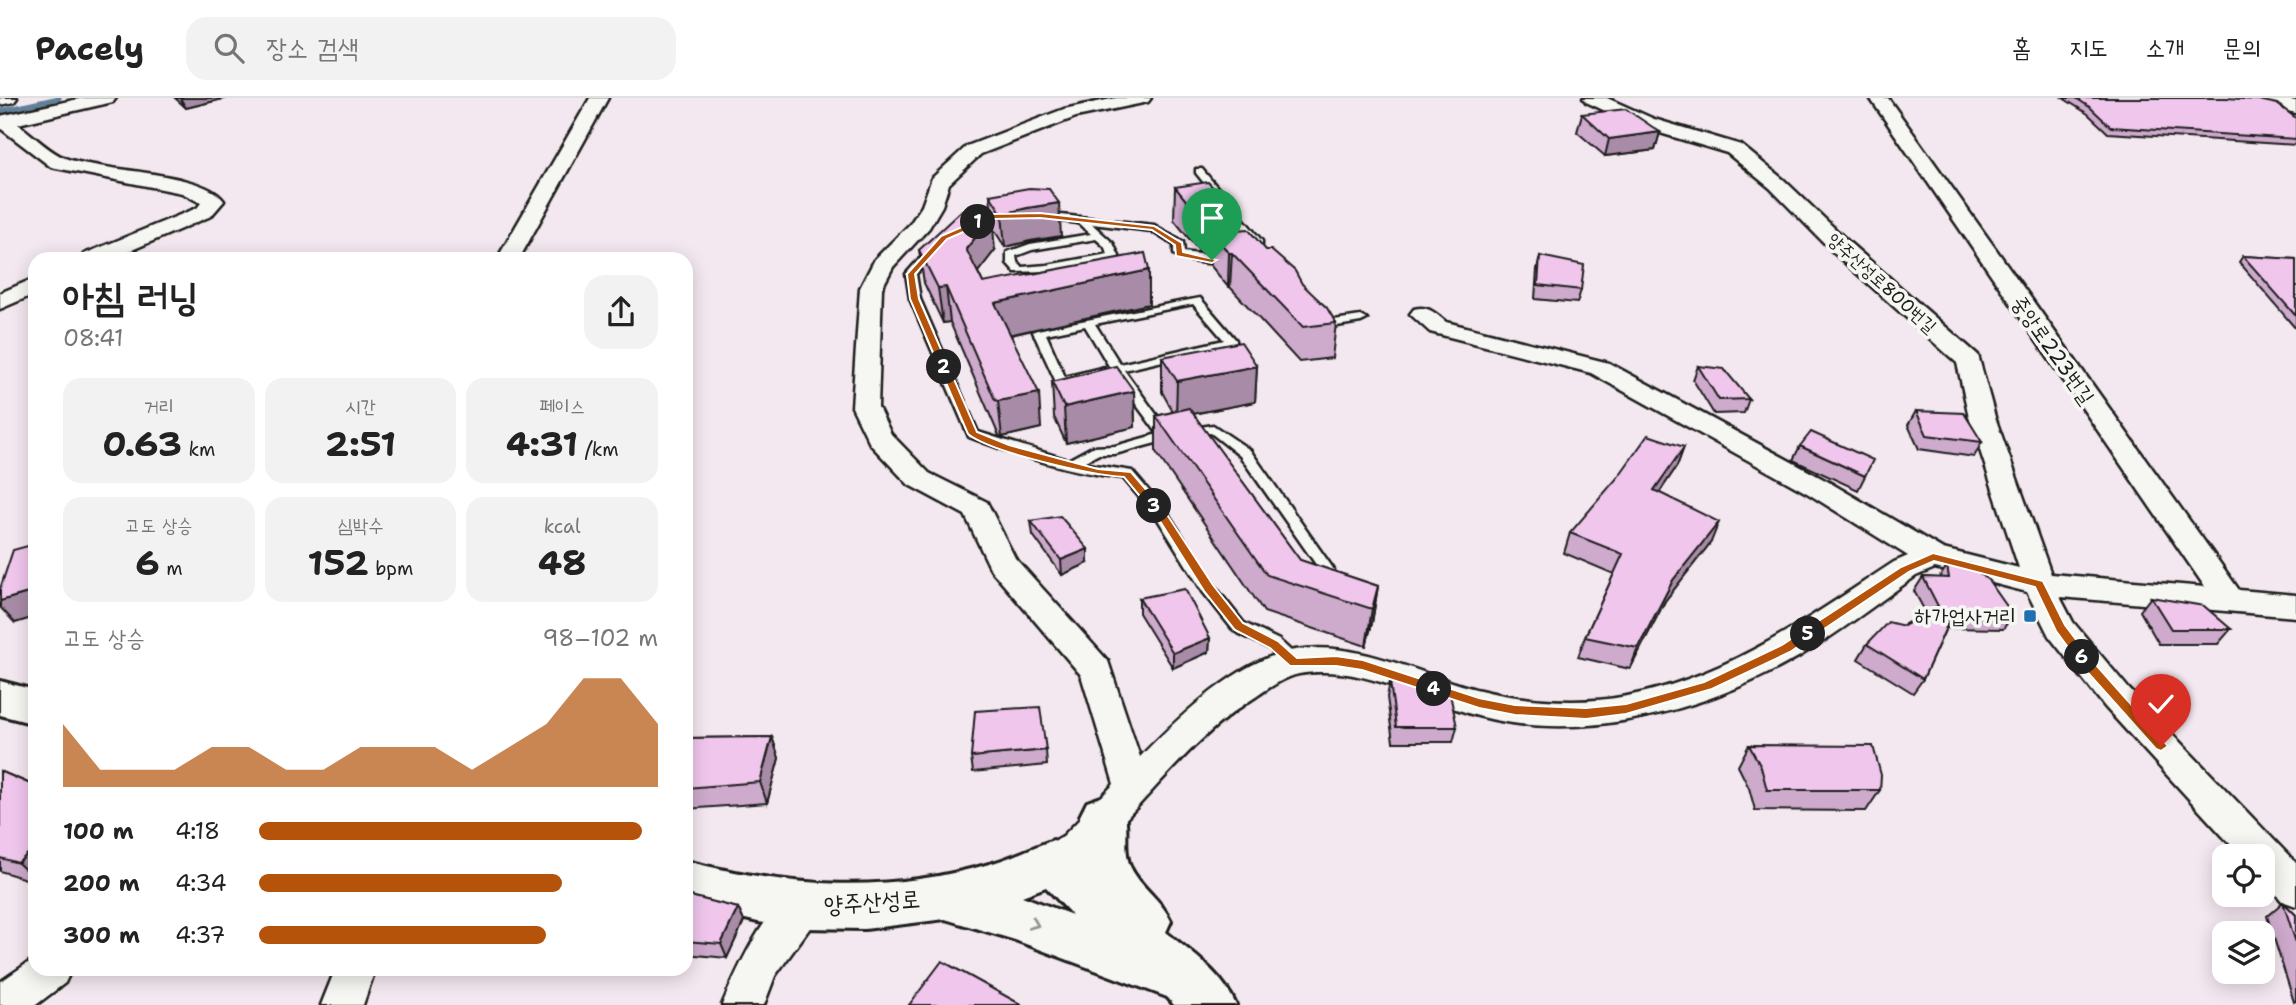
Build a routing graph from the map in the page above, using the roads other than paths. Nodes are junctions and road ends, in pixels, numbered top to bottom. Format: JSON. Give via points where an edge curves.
{"nodes":[{"id":1,"x":8,"y":98,"type":"edge"},
{"id":2,"x":107,"y":98,"type":"edge"},
{"id":3,"x":599,"y":98,"type":"edge"},
{"id":4,"x":1142,"y":98,"type":"edge"},
{"id":5,"x":1591,"y":98,"type":"edge"},
{"id":6,"x":1879,"y":98,"type":"edge"},
{"id":7,"x":2256,"y":98,"type":"edge"},
{"id":8,"x":0,"y":100,"type":"edge"},
{"id":9,"x":50,"y":104,"type":"edge"},
{"id":10,"x":2296,"y":107,"type":"edge"},
{"id":11,"x":1,"y":121,"type":"edge"},
{"id":12,"x":1199,"y":171,"type":"dead end"},
{"id":13,"x":1028,"y":216,"type":"edge"},
{"id":14,"x":1081,"y":220,"type":"junction"},
{"id":15,"x":1097,"y":236,"type":"junction"},
{"id":16,"x":944,"y":237,"type":"edge"},
{"id":17,"x":109,"y":252,"type":"edge"},
{"id":18,"x":512,"y":252,"type":"edge"},
{"id":19,"x":1270,"y":253,"type":"edge"},
{"id":20,"x":1240,"y":258,"type":"edge"},
{"id":21,"x":28,"y":288,"type":"edge"},
{"id":22,"x":0,"y":302,"type":"edge"},
{"id":23,"x":1314,"y":304,"type":"edge"},
{"id":24,"x":1422,"y":314,"type":"dead end"},
{"id":25,"x":1361,"y":319,"type":"dead end"},
{"id":26,"x":1088,"y":322,"type":"junction"},
{"id":27,"x":1116,"y":368,"type":"junction"},
{"id":28,"x":1166,"y":436,"type":"junction"},
{"id":29,"x":1127,"y":447,"type":"junction"},
{"id":30,"x":1072,"y":463,"type":"junction"},
{"id":31,"x":1127,"y":474,"type":"junction"},
{"id":32,"x":1933,"y":557,"type":"junction"},
{"id":33,"x":1327,"y":570,"type":"edge"},
{"id":34,"x":2039,"y":584,"type":"junction"},
{"id":35,"x":2230,"y":600,"type":"junction"},
{"id":36,"x":2296,"y":606,"type":"edge"},
{"id":37,"x":1294,"y":662,"type":"junction"},
{"id":38,"x":0,"y":698,"type":"edge"},
{"id":39,"x":28,"y":705,"type":"edge"},
{"id":40,"x":1118,"y":801,"type":"junction"},
{"id":41,"x":1053,"y":861,"type":"junction"},
{"id":42,"x":693,"y":885,"type":"edge"},
{"id":43,"x":2296,"y":889,"type":"edge"},
{"id":44,"x":945,"y":897,"type":"junction"},
{"id":45,"x":803,"y":906,"type":"junction"},
{"id":46,"x":43,"y":976,"type":"edge"},
{"id":47,"x":353,"y":976,"type":"edge"},
{"id":48,"x":1199,"y":994,"type":"edge"},
{"id":49,"x":2,"y":1005,"type":"edge"},
{"id":50,"x":342,"y":1005,"type":"edge"},
{"id":51,"x":743,"y":1005,"type":"edge"}],
"edges":[{"from":1,"to":8,"type":"street"},
{"from":2,"to":9,"type":"street"},
{"from":3,"to":18,"type":"street"},
{"from":4,"to":40,"type":"street","via":[[1071,113],[974,150],[939,182],[932,206],[918,228],[883,264],[871,288],[865,407],[879,438],[919,479],[977,509],[1002,563],[1096,670]]},
{"from":5,"to":34,"type":"street","name":"양주산성로800번길","via":[[1647,123],[1734,149],[1969,360],[1982,417]]},
{"from":6,"to":35,"type":"street","name":"중앙로223번길"},
{"from":7,"to":10,"type":"street"},
{"from":9,"to":11,"type":"street"},
{"from":11,"to":17,"type":"street","via":[[58,163],[188,188],[214,201],[204,212]]},
{"from":12,"to":19,"type":"lane"},
{"from":13,"to":14,"type":"lane"},
{"from":14,"to":15,"type":"lane"},
{"from":14,"to":20,"type":"lane","via":[[1154,228],[1179,244],[1179,254],[1212,260]]},
{"from":15,"to":15,"type":"lane","via":[[1030,247],[1011,254],[1012,263],[1019,270],[1114,256],[1110,245]]},
{"from":16,"to":30,"type":"lane","via":[[911,274],[915,299],[973,434]]},
{"from":21,"to":22,"type":"street"},
{"from":23,"to":25,"type":"lane","via":[[1331,324]]},
{"from":24,"to":32,"type":"street","via":[[1438,327],[1600,368],[1817,487]]},
{"from":26,"to":27,"type":"lane"},
{"from":26,"to":27,"type":"lane","via":[[1039,332],[1061,381]]},
{"from":26,"to":27,"type":"lane","via":[[1196,300],[1232,342]]},
{"from":27,"to":28,"type":"lane"},
{"from":28,"to":29,"type":"lane"},
{"from":28,"to":33,"type":"lane","via":[[1213,429],[1245,453]]},
{"from":29,"to":30,"type":"lane","via":[[1097,450]]},
{"from":29,"to":31,"type":"lane"},
{"from":30,"to":31,"type":"lane","via":[[1097,472]]},
{"from":31,"to":37,"type":"lane","via":[[1162,515],[1208,588],[1239,626],[1274,644]]},
{"from":32,"to":34,"type":"street"},
{"from":32,"to":37,"type":"street","via":[[1905,569],[1786,649],[1708,685],[1626,709],[1586,713],[1515,710],[1479,703],[1363,665]]},
{"from":34,"to":35,"type":"street"},
{"from":34,"to":43,"type":"street","name":"양주산성로800번길","via":[[2060,628],[2085,661]]},
{"from":35,"to":36,"type":"street"},
{"from":37,"to":40,"type":"street","name":"양주산성로","via":[[1230,696],[1185,733]]},
{"from":38,"to":39,"type":"street"},
{"from":40,"to":41,"type":"street","name":"양주산성로","via":[[1076,847]]},
{"from":40,"to":48,"type":"street","via":[[1101,851],[1113,886],[1159,936]]},
{"from":41,"to":44,"type":"street","name":"양주산성로","via":[[1023,876]]},
{"from":41,"to":48,"type":"street","via":[[1097,907]]},
{"from":42,"to":45,"type":"street","name":"양주산성로","via":[[752,900]]},
{"from":44,"to":45,"type":"street","name":"양주산성로","via":[[891,904]]},
{"from":44,"to":48,"type":"street","one_way":true,"via":[[1019,918]]},
{"from":45,"to":51,"type":"street","via":[[759,965]]},
{"from":46,"to":49,"type":"street"},
{"from":47,"to":50,"type":"street"}]}
